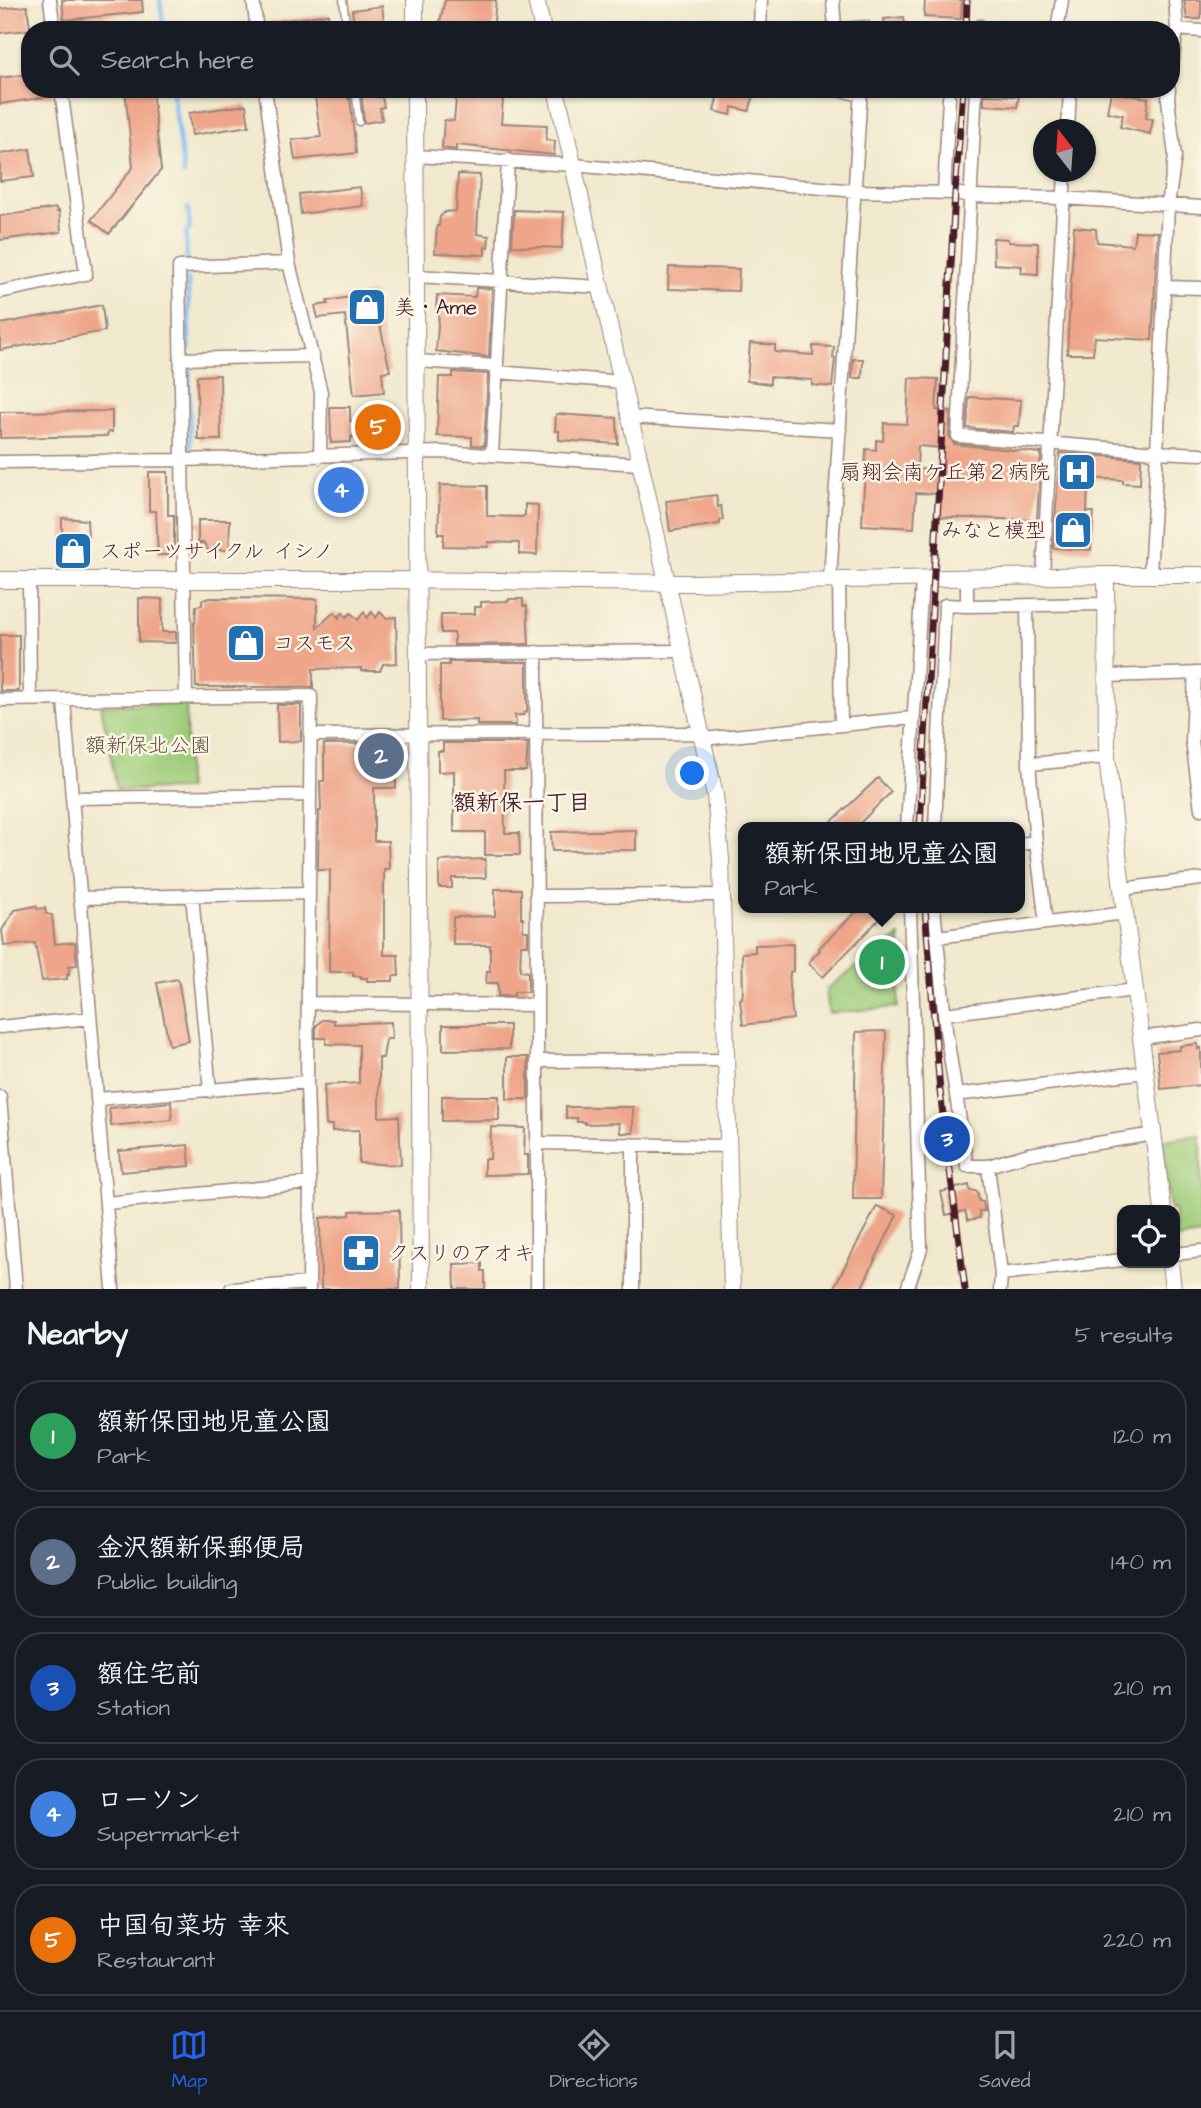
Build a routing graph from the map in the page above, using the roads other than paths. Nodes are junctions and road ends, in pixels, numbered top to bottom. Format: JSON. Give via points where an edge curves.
{"nodes":[{"id":1,"x":50,"y":0,"type":"edge"},
{"id":2,"x":253,"y":0,"type":"edge"},
{"id":3,"x":343,"y":0,"type":"edge"},
{"id":4,"x":415,"y":0,"type":"edge"},
{"id":5,"x":536,"y":0,"type":"edge"},
{"id":6,"x":761,"y":0,"type":"edge"},
{"id":7,"x":833,"y":0,"type":"edge"},
{"id":8,"x":1062,"y":0,"type":"edge"},
{"id":9,"x":1175,"y":0,"type":"edge"},
{"id":10,"x":53,"y":21,"type":"edge"},
{"id":11,"x":256,"y":21,"type":"edge"},
{"id":12,"x":346,"y":21,"type":"edge"},
{"id":13,"x":415,"y":21,"type":"edge"},
{"id":14,"x":541,"y":21,"type":"edge"},
{"id":15,"x":760,"y":21,"type":"edge"},
{"id":16,"x":834,"y":21,"type":"edge"},
{"id":17,"x":1059,"y":21,"type":"edge"},
{"id":18,"x":1176,"y":21,"type":"edge"},
{"id":19,"x":1180,"y":29,"type":"edge"},
{"id":20,"x":1201,"y":31,"type":"edge"},
{"id":21,"x":62,"y":98,"type":"edge"},
{"id":22,"x":266,"y":98,"type":"edge"},
{"id":23,"x":356,"y":98,"type":"edge"},
{"id":24,"x":415,"y":98,"type":"edge"},
{"id":25,"x":558,"y":98,"type":"edge"},
{"id":26,"x":861,"y":98,"type":"edge"},
{"id":27,"x":948,"y":98,"type":"dead end"},
{"id":28,"x":976,"y":98,"type":"edge"},
{"id":29,"x":1070,"y":98,"type":"edge"},
{"id":30,"x":1168,"y":98,"type":"edge"},
{"id":31,"x":1069,"y":119,"type":"edge"},
{"id":32,"x":359,"y":122,"type":"dead end"},
{"id":33,"x":415,"y":156,"type":"junction"},
{"id":34,"x":508,"y":160,"type":"junction"},
{"id":35,"x":573,"y":165,"type":"junction"},
{"id":36,"x":1064,"y":182,"type":"edge"},
{"id":37,"x":855,"y":191,"type":"junction"},
{"id":38,"x":944,"y":193,"type":"junction"},
{"id":39,"x":971,"y":196,"type":"junction"},
{"id":40,"x":1063,"y":198,"type":"junction"},
{"id":41,"x":1168,"y":205,"type":"junction"},
{"id":42,"x":1201,"y":207,"type":"edge"},
{"id":43,"x":289,"y":263,"type":"junction"},
{"id":44,"x":416,"y":276,"type":"junction"},
{"id":45,"x":502,"y":281,"type":"junction"},
{"id":46,"x":600,"y":287,"type":"junction"},
{"id":47,"x":1166,"y":287,"type":"junction"},
{"id":48,"x":1201,"y":288,"type":"edge"},
{"id":49,"x":0,"y":292,"type":"edge"},
{"id":50,"x":313,"y":356,"type":"junction"},
{"id":51,"x":180,"y":359,"type":"junction"},
{"id":52,"x":417,"y":360,"type":"junction"},
{"id":53,"x":497,"y":369,"type":"junction"},
{"id":54,"x":622,"y":382,"type":"junction"},
{"id":55,"x":630,"y":417,"type":"junction"},
{"id":56,"x":840,"y":430,"type":"junction"},
{"id":57,"x":1050,"y":442,"type":"junction"},
{"id":58,"x":1157,"y":452,"type":"junction"},
{"id":59,"x":417,"y":454,"type":"junction"},
{"id":60,"x":1201,"y":454,"type":"edge"},
{"id":61,"x":492,"y":455,"type":"junction"},
{"id":62,"x":320,"y":457,"type":"junction"},
{"id":63,"x":182,"y":460,"type":"junction"},
{"id":64,"x":0,"y":462,"type":"edge"},
{"id":65,"x":640,"y":464,"type":"junction"},
{"id":66,"x":1105,"y":575,"type":"junction"},
{"id":67,"x":1150,"y":575,"type":"junction"},
{"id":68,"x":1201,"y":575,"type":"edge"},
{"id":69,"x":1042,"y":576,"type":"junction"},
{"id":70,"x":922,"y":579,"type":"junction"},
{"id":71,"x":967,"y":579,"type":"junction"},
{"id":72,"x":0,"y":580,"type":"edge"},
{"id":73,"x":29,"y":580,"type":"junction"},
{"id":74,"x":417,"y":580,"type":"junction"},
{"id":75,"x":834,"y":580,"type":"junction"},
{"id":76,"x":184,"y":581,"type":"junction"},
{"id":77,"x":667,"y":583,"type":"junction"},
{"id":78,"x":1106,"y":604,"type":"junction"},
{"id":79,"x":1027,"y":605,"type":"junction"},
{"id":80,"x":967,"y":606,"type":"junction"},
{"id":81,"x":682,"y":651,"type":"junction"},
{"id":82,"x":536,"y":652,"type":"junction"},
{"id":83,"x":418,"y":654,"type":"junction"},
{"id":84,"x":1198,"y":673,"type":"edge"},
{"id":85,"x":1107,"y":676,"type":"junction"},
{"id":86,"x":186,"y":697,"type":"junction"},
{"id":87,"x":0,"y":700,"type":"edge"},
{"id":88,"x":30,"y":700,"type":"junction"},
{"id":89,"x":64,"y":701,"type":"junction"},
{"id":90,"x":912,"y":718,"type":"junction"},
{"id":91,"x":841,"y":724,"type":"junction"},
{"id":92,"x":538,"y":734,"type":"junction"},
{"id":93,"x":310,"y":735,"type":"junction"},
{"id":94,"x":418,"y":735,"type":"junction"},
{"id":95,"x":701,"y":736,"type":"junction"},
{"id":96,"x":1107,"y":757,"type":"junction"},
{"id":97,"x":1029,"y":764,"type":"junction"},
{"id":98,"x":310,"y":795,"type":"junction"},
{"id":99,"x":72,"y":798,"type":"junction"},
{"id":100,"x":1201,"y":809,"type":"edge"},
{"id":101,"x":907,"y":822,"type":"edge"},
{"id":102,"x":935,"y":822,"type":"edge"},
{"id":103,"x":1036,"y":842,"type":"junction"},
{"id":104,"x":1025,"y":843,"type":"edge"},
{"id":105,"x":1201,"y":879,"type":"edge"},
{"id":106,"x":1122,"y":889,"type":"junction"},
{"id":107,"x":309,"y":893,"type":"junction"},
{"id":108,"x":192,"y":895,"type":"junction"},
{"id":109,"x":722,"y":895,"type":"junction"},
{"id":110,"x":536,"y":896,"type":"junction"},
{"id":111,"x":80,"y":898,"type":"junction"},
{"id":112,"x":910,"y":913,"type":"edge"},
{"id":113,"x":935,"y":913,"type":"edge"},
{"id":114,"x":1125,"y":913,"type":"junction"},
{"id":115,"x":1046,"y":923,"type":"junction"},
{"id":116,"x":937,"y":937,"type":"junction"},
{"id":117,"x":1135,"y":990,"type":"junction"},
{"id":118,"x":308,"y":1003,"type":"junction"},
{"id":119,"x":537,"y":1005,"type":"junction"},
{"id":120,"x":419,"y":1006,"type":"junction"},
{"id":121,"x":944,"y":1014,"type":"junction"},
{"id":122,"x":90,"y":1018,"type":"junction"},
{"id":123,"x":0,"y":1027,"type":"edge"},
{"id":124,"x":1201,"y":1030,"type":"edge"},
{"id":125,"x":1141,"y":1038,"type":"junction"},
{"id":126,"x":728,"y":1060,"type":"junction"},
{"id":127,"x":538,"y":1061,"type":"junction"},
{"id":128,"x":1146,"y":1072,"type":"junction"},
{"id":129,"x":307,"y":1082,"type":"junction"},
{"id":130,"x":209,"y":1091,"type":"junction"},
{"id":131,"x":956,"y":1095,"type":"junction"},
{"id":132,"x":0,"y":1097,"type":"edge"},
{"id":133,"x":97,"y":1099,"type":"junction"},
{"id":134,"x":1154,"y":1134,"type":"junction"},
{"id":135,"x":537,"y":1143,"type":"junction"},
{"id":136,"x":633,"y":1145,"type":"junction"},
{"id":137,"x":729,"y":1146,"type":"junction"},
{"id":138,"x":988,"y":1166,"type":"junction"},
{"id":139,"x":310,"y":1183,"type":"junction"},
{"id":140,"x":106,"y":1203,"type":"junction"},
{"id":141,"x":1162,"y":1205,"type":"edge"},
{"id":142,"x":1201,"y":1251,"type":"edge"},
{"id":143,"x":1180,"y":1253,"type":"edge"},
{"id":144,"x":1117,"y":1261,"type":"edge"},
{"id":145,"x":1171,"y":1268,"type":"edge"},
{"id":146,"x":1001,"y":1273,"type":"junction"},
{"id":147,"x":309,"y":1286,"type":"edge"},
{"id":148,"x":16,"y":1289,"type":"edge"},
{"id":149,"x":113,"y":1289,"type":"edge"},
{"id":150,"x":231,"y":1289,"type":"edge"},
{"id":151,"x":421,"y":1289,"type":"edge"},
{"id":152,"x":537,"y":1289,"type":"edge"},
{"id":153,"x":633,"y":1289,"type":"edge"},
{"id":154,"x":732,"y":1289,"type":"edge"},
{"id":155,"x":907,"y":1289,"type":"edge"},
{"id":156,"x":1000,"y":1289,"type":"edge"},
{"id":157,"x":1173,"y":1289,"type":"edge"}],
"edges":[{"from":1,"to":10,"type":"street"},
{"from":2,"to":11,"type":"street"},
{"from":3,"to":12,"type":"lane"},
{"from":4,"to":13,"type":"street"},
{"from":5,"to":14,"type":"street"},
{"from":6,"to":15,"type":"street"},
{"from":7,"to":16,"type":"street"},
{"from":8,"to":17,"type":"street"},
{"from":9,"to":18,"type":"street"},
{"from":19,"to":20,"type":"street"},
{"from":21,"to":49,"type":"street","via":[[86,274]]},
{"from":22,"to":43,"type":"street"},
{"from":23,"to":32,"type":"lane"},
{"from":24,"to":33,"type":"street"},
{"from":25,"to":35,"type":"street"},
{"from":26,"to":37,"type":"street"},
{"from":27,"to":38,"type":"street"},
{"from":28,"to":39,"type":"street"},
{"from":29,"to":31,"type":"street"},
{"from":30,"to":41,"type":"street","via":[[1175,156]]},
{"from":33,"to":34,"type":"street"},
{"from":33,"to":44,"type":"street"},
{"from":34,"to":35,"type":"street"},
{"from":34,"to":45,"type":"street"},
{"from":35,"to":37,"type":"street"},
{"from":35,"to":46,"type":"street"},
{"from":36,"to":40,"type":"street"},
{"from":37,"to":38,"type":"street"},
{"from":37,"to":56,"type":"street"},
{"from":38,"to":39,"type":"street"},
{"from":39,"to":40,"type":"street"},
{"from":39,"to":57,"type":"street","via":[[958,436]]},
{"from":40,"to":41,"type":"street"},
{"from":40,"to":57,"type":"street"},
{"from":41,"to":42,"type":"street"},
{"from":41,"to":47,"type":"street"},
{"from":43,"to":50,"type":"street"},
{"from":43,"to":51,"type":"street","via":[[179,267]]},
{"from":44,"to":45,"type":"street"},
{"from":44,"to":52,"type":"street"},
{"from":45,"to":46,"type":"street"},
{"from":45,"to":53,"type":"street"},
{"from":46,"to":54,"type":"street"},
{"from":47,"to":48,"type":"street"},
{"from":47,"to":58,"type":"street"},
{"from":50,"to":51,"type":"street"},
{"from":50,"to":62,"type":"street","via":[[321,392]]},
{"from":51,"to":63,"type":"street"},
{"from":52,"to":53,"type":"street"},
{"from":52,"to":59,"type":"street"},
{"from":53,"to":54,"type":"street"},
{"from":53,"to":61,"type":"street"},
{"from":54,"to":55,"type":"street"},
{"from":55,"to":56,"type":"street"},
{"from":55,"to":65,"type":"street"},
{"from":56,"to":75,"type":"street"},
{"from":57,"to":58,"type":"street"},
{"from":57,"to":69,"type":"street"},
{"from":58,"to":60,"type":"street"},
{"from":58,"to":67,"type":"street"},
{"from":59,"to":61,"type":"street"},
{"from":59,"to":62,"type":"street"},
{"from":59,"to":74,"type":"street"},
{"from":61,"to":65,"type":"street"},
{"from":62,"to":63,"type":"street"},
{"from":63,"to":64,"type":"street"},
{"from":63,"to":76,"type":"street"},
{"from":65,"to":77,"type":"street"},
{"from":66,"to":67,"type":"street"},
{"from":66,"to":69,"type":"street"},
{"from":66,"to":78,"type":"street"},
{"from":67,"to":68,"type":"street"},
{"from":69,"to":71,"type":"street"},
{"from":70,"to":71,"type":"street"},
{"from":70,"to":75,"type":"street"},
{"from":70,"to":90,"type":"street"},
{"from":71,"to":80,"type":"street"},
{"from":72,"to":73,"type":"street"},
{"from":73,"to":76,"type":"street"},
{"from":73,"to":88,"type":"street"},
{"from":74,"to":76,"type":"street"},
{"from":74,"to":77,"type":"street"},
{"from":74,"to":83,"type":"street"},
{"from":75,"to":77,"type":"street"},
{"from":75,"to":91,"type":"street"},
{"from":76,"to":86,"type":"street"},
{"from":77,"to":81,"type":"street"},
{"from":78,"to":79,"type":"street"},
{"from":78,"to":85,"type":"street"},
{"from":79,"to":80,"type":"street"},
{"from":79,"to":97,"type":"street"},
{"from":80,"to":102,"type":"street","via":[[946,605]]},
{"from":81,"to":82,"type":"street"},
{"from":81,"to":95,"type":"street"},
{"from":82,"to":83,"type":"street"},
{"from":82,"to":92,"type":"street"},
{"from":83,"to":94,"type":"street"},
{"from":84,"to":85,"type":"street"},
{"from":84,"to":100,"type":"street","via":[[1192,741]]},
{"from":85,"to":96,"type":"street"},
{"from":86,"to":89,"type":"street"},
{"from":86,"to":93,"type":"street","via":[[311,696]]},
{"from":87,"to":88,"type":"street"},
{"from":88,"to":89,"type":"street"},
{"from":89,"to":99,"type":"street"},
{"from":90,"to":91,"type":"street"},
{"from":90,"to":101,"type":"street"},
{"from":91,"to":95,"type":"street"},
{"from":92,"to":94,"type":"street"},
{"from":92,"to":95,"type":"street"},
{"from":92,"to":110,"type":"street"},
{"from":93,"to":94,"type":"street"},
{"from":93,"to":98,"type":"street"},
{"from":94,"to":120,"type":"street"},
{"from":95,"to":109,"type":"street","via":[[715,795]]},
{"from":96,"to":97,"type":"street"},
{"from":96,"to":106,"type":"street"},
{"from":97,"to":103,"type":"street"},
{"from":98,"to":99,"type":"street"},
{"from":98,"to":107,"type":"street"},
{"from":99,"to":111,"type":"street"},
{"from":103,"to":104,"type":"street"},
{"from":103,"to":115,"type":"street"},
{"from":105,"to":106,"type":"street"},
{"from":106,"to":114,"type":"street"},
{"from":107,"to":108,"type":"street"},
{"from":107,"to":118,"type":"street"},
{"from":108,"to":111,"type":"street"},
{"from":108,"to":130,"type":"street"},
{"from":109,"to":110,"type":"street"},
{"from":109,"to":126,"type":"street"},
{"from":110,"to":119,"type":"street"},
{"from":111,"to":122,"type":"street"},
{"from":112,"to":155,"type":"street","via":[[921,1249]]},
{"from":113,"to":116,"type":"street"},
{"from":114,"to":115,"type":"street"},
{"from":114,"to":117,"type":"street"},
{"from":115,"to":116,"type":"street"},
{"from":116,"to":121,"type":"street"},
{"from":117,"to":121,"type":"street"},
{"from":117,"to":125,"type":"street"},
{"from":118,"to":120,"type":"street"},
{"from":118,"to":129,"type":"street"},
{"from":119,"to":120,"type":"street"},
{"from":119,"to":127,"type":"street"},
{"from":120,"to":151,"type":"street"},
{"from":121,"to":131,"type":"street"},
{"from":122,"to":123,"type":"street"},
{"from":122,"to":133,"type":"street"},
{"from":124,"to":125,"type":"street"},
{"from":125,"to":128,"type":"street"},
{"from":126,"to":127,"type":"street"},
{"from":126,"to":137,"type":"street"},
{"from":127,"to":135,"type":"street"},
{"from":128,"to":131,"type":"street"},
{"from":128,"to":134,"type":"street"},
{"from":129,"to":130,"type":"street"},
{"from":129,"to":139,"type":"street"},
{"from":130,"to":133,"type":"street"},
{"from":131,"to":138,"type":"street","via":[[967,1166]]},
{"from":132,"to":148,"type":"street"},
{"from":133,"to":140,"type":"street"},
{"from":134,"to":138,"type":"street","via":[[1029,1153]]},
{"from":134,"to":141,"type":"street"},
{"from":135,"to":136,"type":"street"},
{"from":135,"to":152,"type":"street"},
{"from":136,"to":137,"type":"street"},
{"from":136,"to":153,"type":"street"},
{"from":137,"to":154,"type":"street"},
{"from":138,"to":146,"type":"street"},
{"from":139,"to":140,"type":"street"},
{"from":139,"to":147,"type":"street"},
{"from":140,"to":149,"type":"street"},
{"from":142,"to":143,"type":"street"},
{"from":144,"to":146,"type":"street"},
{"from":145,"to":157,"type":"street"},
{"from":146,"to":156,"type":"street"},
{"from":147,"to":150,"type":"street"}]}
